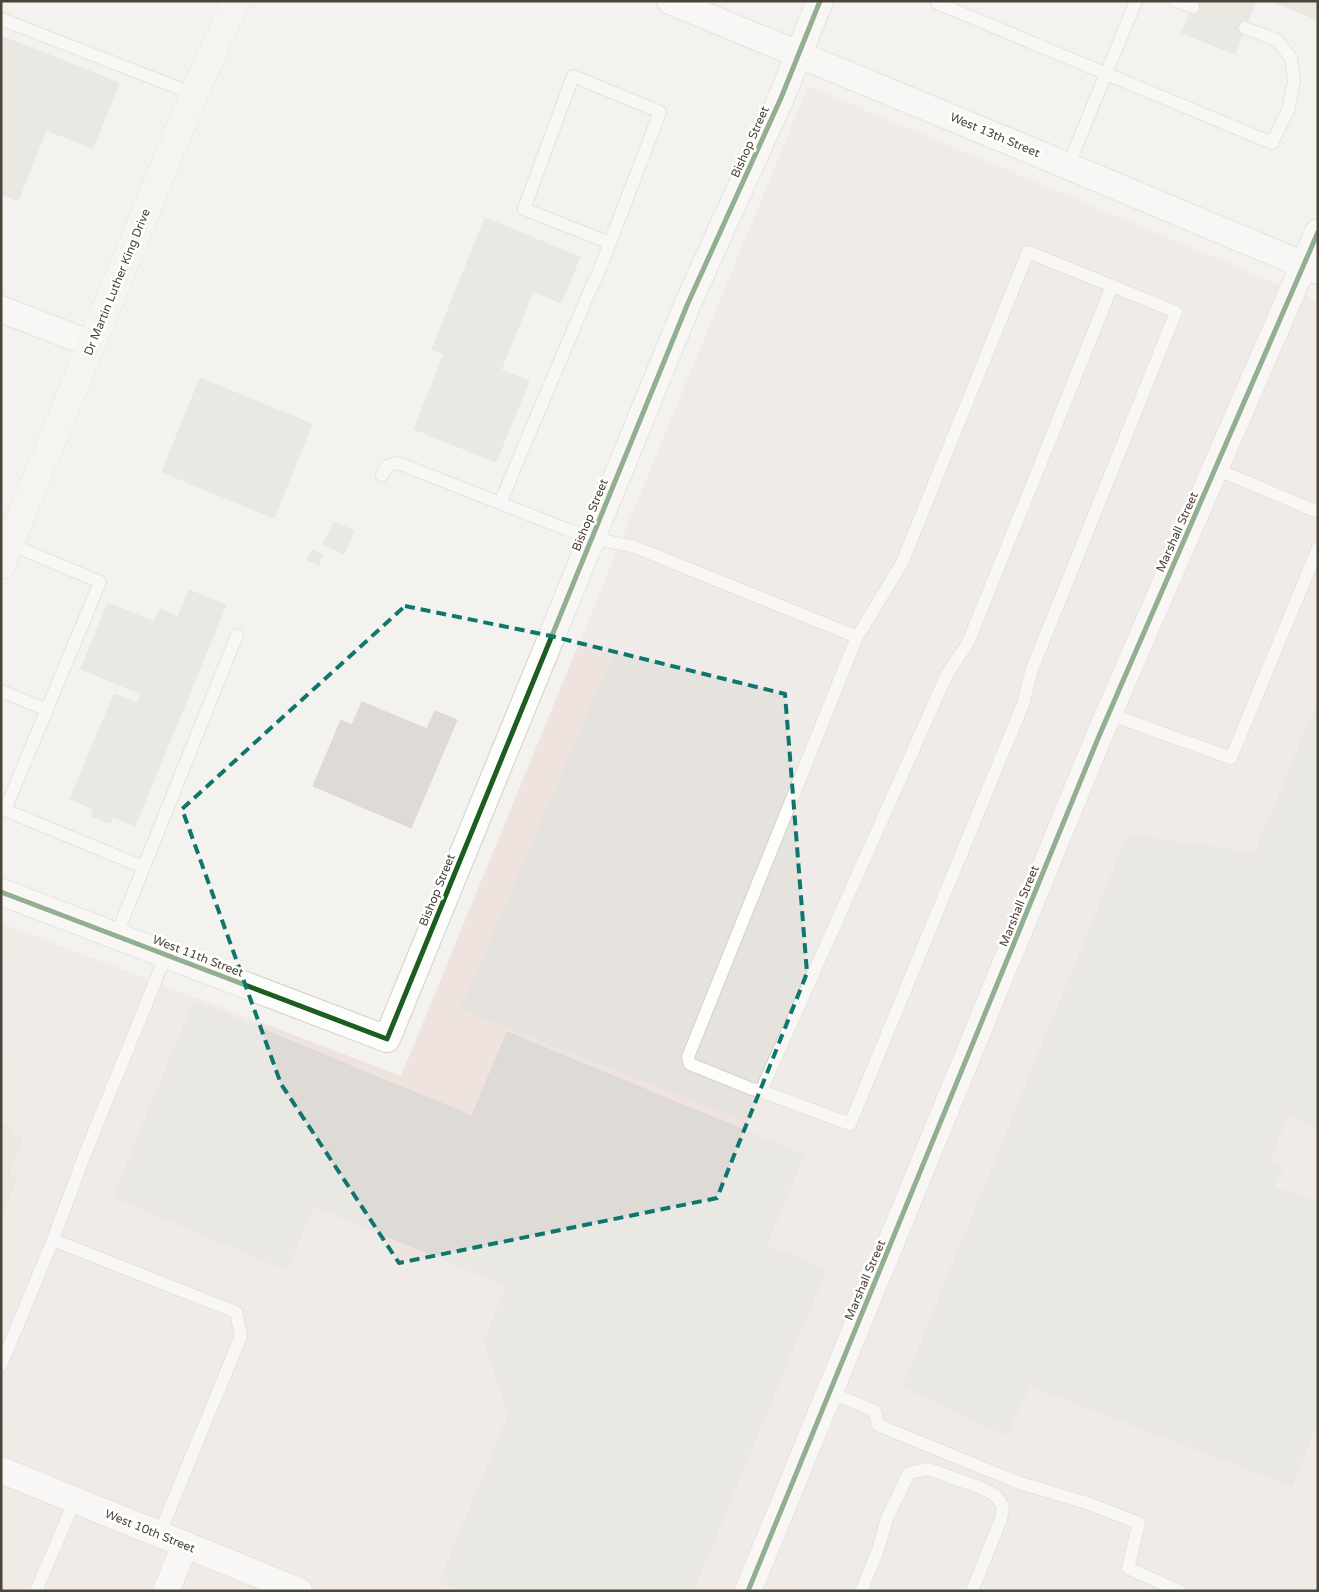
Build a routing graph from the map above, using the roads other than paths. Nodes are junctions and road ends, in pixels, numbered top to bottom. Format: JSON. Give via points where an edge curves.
{"nodes":[{"id":1,"x":236,"y":1,"type":"edge"},
{"id":2,"x":670,"y":1,"type":"edge"},
{"id":3,"x":820,"y":1,"type":"edge"},
{"id":4,"x":938,"y":1,"type":"edge"},
{"id":5,"x":1136,"y":1,"type":"edge"},
{"id":6,"x":1176,"y":1,"type":"edge"},
{"id":7,"x":1193,"y":7,"type":"dead end"},
{"id":8,"x":1,"y":20,"type":"edge"},
{"id":9,"x":1245,"y":28,"type":"dead end"},
{"id":10,"x":798,"y":53,"type":"junction"},
{"id":11,"x":1106,"y":74,"type":"junction"},
{"id":12,"x":194,"y":94,"type":"junction"},
{"id":13,"x":1068,"y":166,"type":"junction"},
{"id":14,"x":1318,"y":232,"type":"edge"},
{"id":15,"x":610,"y":243,"type":"junction"},
{"id":16,"x":1311,"y":268,"type":"edge"},
{"id":17,"x":1112,"y":286,"type":"junction"},
{"id":18,"x":1,"y":309,"type":"edge"},
{"id":19,"x":91,"y":344,"type":"junction"},
{"id":20,"x":1216,"y":469,"type":"junction"},
{"id":21,"x":382,"y":475,"type":"dead end"},
{"id":22,"x":500,"y":502,"type":"junction"},
{"id":23,"x":1318,"y":512,"type":"edge"},
{"id":24,"x":592,"y":538,"type":"junction"},
{"id":25,"x":1318,"y":548,"type":"edge"},
{"id":26,"x":5,"y":554,"type":"edge"},
{"id":27,"x":237,"y":635,"type":"dead end"},
{"id":28,"x":857,"y":637,"type":"junction"},
{"id":29,"x":1,"y":692,"type":"edge"},
{"id":30,"x":47,"y":710,"type":"junction"},
{"id":31,"x":1109,"y":714,"type":"junction"},
{"id":32,"x":143,"y":867,"type":"junction"},
{"id":33,"x":1,"y":892,"type":"edge"},
{"id":34,"x":116,"y":936,"type":"junction"},
{"id":35,"x":166,"y":955,"type":"junction"},
{"id":36,"x":387,"y":1039,"type":"joint"},
{"id":37,"x":761,"y":1091,"type":"junction"},
{"id":38,"x":53,"y":1240,"type":"junction"},
{"id":39,"x":1,"y":1365,"type":"edge"},
{"id":40,"x":828,"y":1392,"type":"junction"},
{"id":41,"x":1,"y":1470,"type":"edge"},
{"id":42,"x":74,"y":1500,"type":"junction"},
{"id":43,"x":159,"y":1534,"type":"junction"},
{"id":44,"x":185,"y":1545,"type":"junction"},
{"id":45,"x":36,"y":1591,"type":"edge"},
{"id":46,"x":166,"y":1591,"type":"edge"},
{"id":47,"x":300,"y":1591,"type":"edge"},
{"id":48,"x":748,"y":1591,"type":"edge"},
{"id":49,"x":861,"y":1591,"type":"edge"},
{"id":50,"x":972,"y":1591,"type":"edge"},
{"id":51,"x":1179,"y":1591,"type":"edge"}],
"edges":[{"from":1,"to":12,"type":"main road","name":"Dr Martin Luther King Drive"},
{"from":2,"to":10,"type":"street","name":"West 13th Street"},
{"from":3,"to":10,"type":"street","name":"Bishop Street"},
{"from":4,"to":11,"type":"lane"},
{"from":5,"to":11,"type":"lane"},
{"from":6,"to":7,"type":"lane"},
{"from":8,"to":12,"type":"lane"},
{"from":9,"to":11,"type":"lane","via":[[1277,40],[1291,58],[1294,81],[1288,110],[1272,142]]},
{"from":10,"to":13,"type":"street","name":"West 13th Street"},
{"from":10,"to":24,"type":"street","name":"Bishop Street","via":[[688,303]]},
{"from":11,"to":13,"type":"lane"},
{"from":12,"to":19,"type":"main road","name":"Dr Martin Luther King Drive"},
{"from":13,"to":16,"type":"street","name":"West 13th Street"},
{"from":14,"to":16,"type":"street","name":"Marshall Street"},
{"from":15,"to":15,"type":"lane","via":[[660,112],[574,76],[524,209]]},
{"from":15,"to":22,"type":"lane"},
{"from":16,"to":20,"type":"street","name":"Marshall Street"},
{"from":17,"to":28,"type":"lane","via":[[1028,252],[902,563]]},
{"from":17,"to":37,"type":"lane","via":[[968,643],[947,674]]},
{"from":17,"to":37,"type":"lane","via":[[1176,312],[1032,669],[1023,704],[850,1124]]},
{"from":18,"to":19,"type":"street"},
{"from":19,"to":26,"type":"main road","name":"Dr Martin Luther King Drive"},
{"from":20,"to":23,"type":"lane"},
{"from":20,"to":31,"type":"street","name":"Marshall Street"},
{"from":21,"to":22,"type":"lane","via":[[387,466],[398,463]]},
{"from":22,"to":24,"type":"lane"},
{"from":24,"to":28,"type":"lane","via":[[634,547]]},
{"from":24,"to":36,"type":"street","name":"Bishop Street"},
{"from":25,"to":31,"type":"lane","via":[[1231,758]]},
{"from":26,"to":30,"type":"lane","via":[[100,582]]},
{"from":27,"to":32,"type":"lane"},
{"from":28,"to":37,"type":"lane","via":[[688,1057],[690,1064]]},
{"from":29,"to":30,"type":"lane"},
{"from":30,"to":32,"type":"lane","via":[[5,810]]},
{"from":31,"to":40,"type":"street","name":"Marshall Street","via":[[890,1249]]},
{"from":32,"to":34,"type":"lane"},
{"from":33,"to":34,"type":"street","name":"West 11th Street"},
{"from":34,"to":35,"type":"street","name":"West 11th Street"},
{"from":35,"to":36,"type":"street","name":"West 11th Street"},
{"from":35,"to":38,"type":"lane"},
{"from":38,"to":39,"type":"lane"},
{"from":38,"to":43,"type":"lane","via":[[236,1312],[241,1336]]},
{"from":40,"to":48,"type":"street","name":"Marshall Street"},
{"from":40,"to":51,"type":"lane","via":[[875,1411],[878,1425],[912,1440],[1017,1482],[1139,1523],[1128,1568]]},
{"from":41,"to":42,"type":"street","name":"West 10th Street"},
{"from":42,"to":43,"type":"street","name":"West 10th Street"},
{"from":42,"to":45,"type":"lane"},
{"from":43,"to":44,"type":"street","name":"West 10th Street"},
{"from":44,"to":46,"type":"street"},
{"from":44,"to":47,"type":"street","name":"West 10th Street"},
{"from":49,"to":50,"type":"lane","via":[[887,1518],[909,1473],[928,1469],[979,1487],[995,1495],[1003,1506],[1001,1520]]}]}
